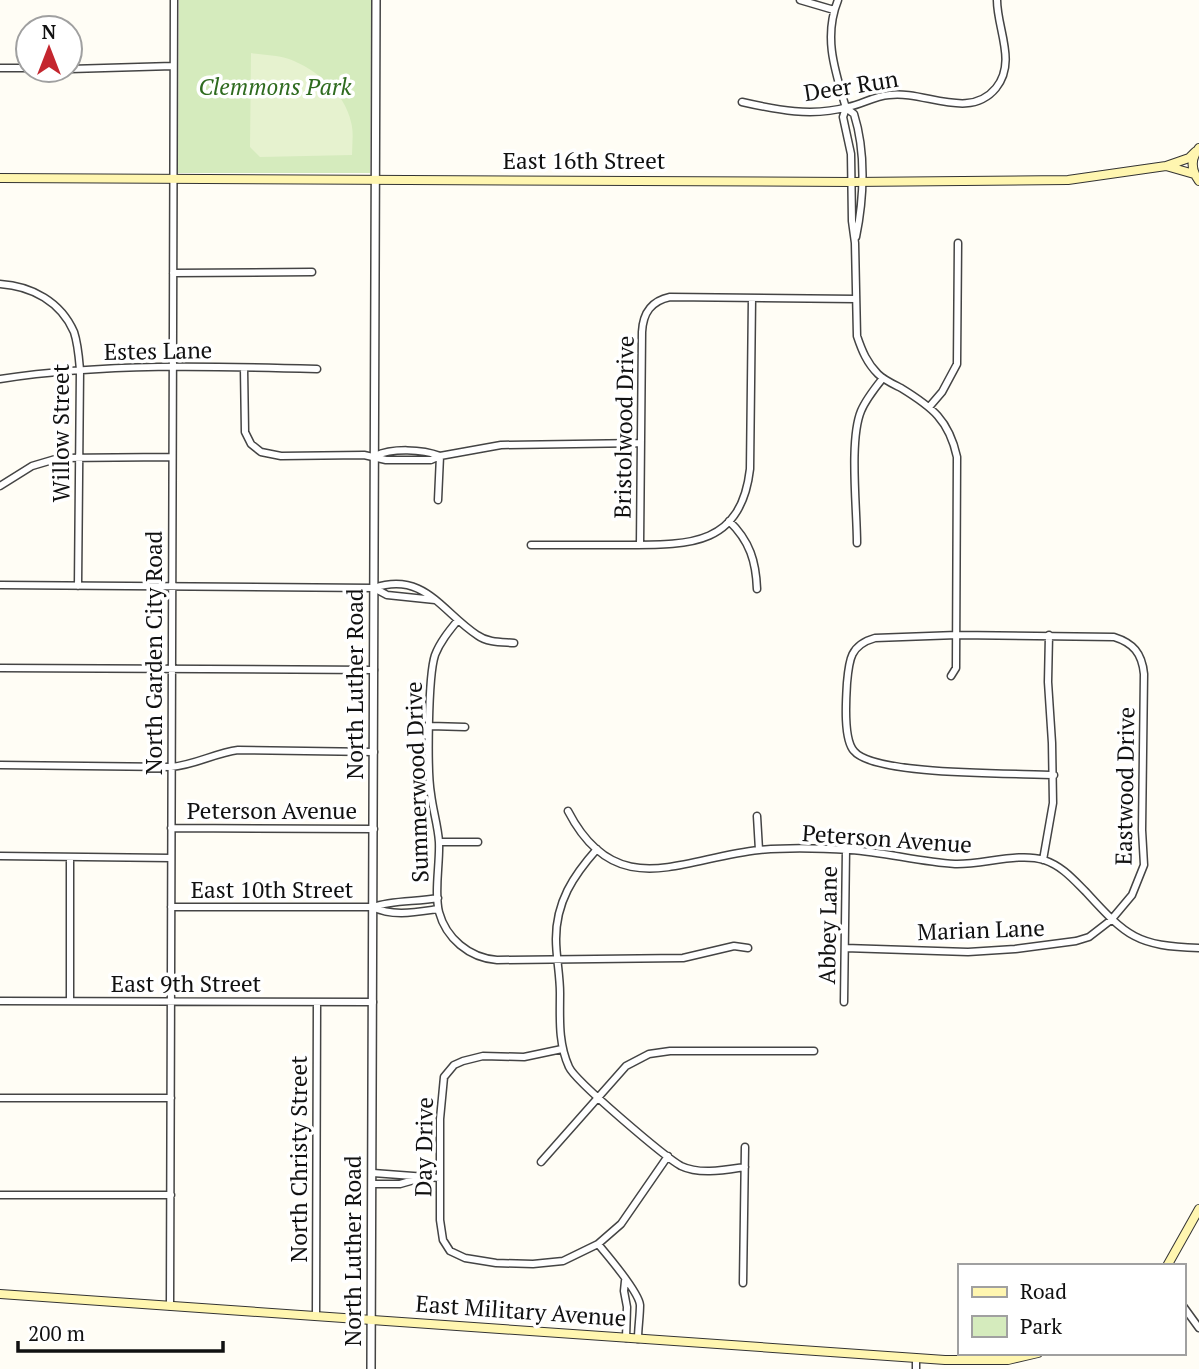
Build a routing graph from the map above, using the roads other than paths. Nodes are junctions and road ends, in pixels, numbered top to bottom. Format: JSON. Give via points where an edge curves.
{"nodes":[{"id":1,"x":174,"y":0,"type":"edge"},
{"id":2,"x":376,"y":0,"type":"edge"},
{"id":3,"x":800,"y":0,"type":"edge"},
{"id":4,"x":838,"y":0,"type":"edge"},
{"id":5,"x":997,"y":0,"type":"edge"},
{"id":6,"x":834,"y":10,"type":"junction"},
{"id":7,"x":173,"y":66,"type":"junction"},
{"id":8,"x":84,"y":69,"type":"edge"},
{"id":9,"x":742,"y":102,"type":"dead end"},
{"id":10,"x":846,"y":108,"type":"junction"},
{"id":11,"x":1197,"y":150,"type":"edge"},
{"id":12,"x":1166,"y":166,"type":"junction"},
{"id":13,"x":0,"y":178,"type":"edge"},
{"id":14,"x":1196,"y":178,"type":"edge"},
{"id":15,"x":173,"y":179,"type":"junction"},
{"id":16,"x":376,"y":180,"type":"junction"},
{"id":17,"x":856,"y":182,"type":"junction"},
{"id":18,"x":958,"y":243,"type":"dead end"},
{"id":19,"x":312,"y":272,"type":"dead end"},
{"id":20,"x":173,"y":273,"type":"junction"},
{"id":21,"x":0,"y":284,"type":"edge"},
{"id":22,"x":752,"y":298,"type":"junction"},
{"id":23,"x":856,"y":299,"type":"junction"},
{"id":24,"x":172,"y":367,"type":"junction"},
{"id":25,"x":244,"y":368,"type":"junction"},
{"id":26,"x":317,"y":369,"type":"dead end"},
{"id":27,"x":80,"y":370,"type":"junction"},
{"id":28,"x":883,"y":378,"type":"junction"},
{"id":29,"x":0,"y":379,"type":"edge"},
{"id":30,"x":930,"y":406,"type":"junction"},
{"id":31,"x":641,"y":443,"type":"junction"},
{"id":32,"x":375,"y":456,"type":"junction"},
{"id":33,"x":440,"y":456,"type":"junction"},
{"id":34,"x":172,"y":457,"type":"junction"},
{"id":35,"x":79,"y":458,"type":"junction"},
{"id":36,"x":0,"y":486,"type":"edge"},
{"id":37,"x":438,"y":500,"type":"dead end"},
{"id":38,"x":729,"y":521,"type":"junction"},
{"id":39,"x":857,"y":543,"type":"dead end"},
{"id":40,"x":531,"y":545,"type":"dead end"},
{"id":41,"x":640,"y":545,"type":"junction"},
{"id":42,"x":0,"y":585,"type":"edge"},
{"id":43,"x":78,"y":586,"type":"junction"},
{"id":44,"x":172,"y":587,"type":"junction"},
{"id":45,"x":374,"y":588,"type":"junction"},
{"id":46,"x":757,"y":589,"type":"dead end"},
{"id":47,"x":435,"y":600,"type":"junction"},
{"id":48,"x":458,"y":620,"type":"junction"},
{"id":49,"x":957,"y":635,"type":"junction"},
{"id":50,"x":1049,"y":635,"type":"junction"},
{"id":51,"x":514,"y":643,"type":"dead end"},
{"id":52,"x":0,"y":668,"type":"edge"},
{"id":53,"x":172,"y":668,"type":"junction"},
{"id":54,"x":374,"y":670,"type":"junction"},
{"id":55,"x":951,"y":676,"type":"dead end"},
{"id":56,"x":430,"y":726,"type":"junction"},
{"id":57,"x":465,"y":727,"type":"dead end"},
{"id":58,"x":374,"y":752,"type":"junction"},
{"id":59,"x":0,"y":765,"type":"edge"},
{"id":60,"x":171,"y":767,"type":"junction"},
{"id":61,"x":1054,"y":775,"type":"junction"},
{"id":62,"x":568,"y":811,"type":"dead end"},
{"id":63,"x":757,"y":816,"type":"dead end"},
{"id":64,"x":171,"y":828,"type":"junction"},
{"id":65,"x":373,"y":829,"type":"junction"},
{"id":66,"x":439,"y":842,"type":"junction"},
{"id":67,"x":478,"y":842,"type":"dead end"},
{"id":68,"x":597,"y":849,"type":"junction"},
{"id":69,"x":846,"y":849,"type":"junction"},
{"id":70,"x":759,"y":850,"type":"junction"},
{"id":71,"x":0,"y":856,"type":"edge"},
{"id":72,"x":70,"y":857,"type":"junction"},
{"id":73,"x":171,"y":858,"type":"junction"},
{"id":74,"x":1043,"y":860,"type":"junction"},
{"id":75,"x":438,"y":898,"type":"junction"},
{"id":76,"x":171,"y":907,"type":"junction"},
{"id":77,"x":373,"y":907,"type":"junction"},
{"id":78,"x":438,"y":909,"type":"junction"},
{"id":79,"x":1111,"y":920,"type":"junction"},
{"id":80,"x":748,"y":948,"type":"dead end"},
{"id":81,"x":845,"y":948,"type":"junction"},
{"id":82,"x":1199,"y":948,"type":"edge"},
{"id":83,"x":558,"y":960,"type":"junction"},
{"id":84,"x":0,"y":1000,"type":"edge"},
{"id":85,"x":70,"y":1001,"type":"junction"},
{"id":86,"x":171,"y":1001,"type":"junction"},
{"id":87,"x":317,"y":1002,"type":"junction"},
{"id":88,"x":373,"y":1002,"type":"junction"},
{"id":89,"x":844,"y":1002,"type":"dead end"},
{"id":90,"x":562,"y":1049,"type":"junction"},
{"id":91,"x":814,"y":1051,"type":"dead end"},
{"id":92,"x":599,"y":1096,"type":"junction"},
{"id":93,"x":0,"y":1098,"type":"edge"},
{"id":94,"x":171,"y":1098,"type":"junction"},
{"id":95,"x":745,"y":1147,"type":"dead end"},
{"id":96,"x":668,"y":1156,"type":"junction"},
{"id":97,"x":541,"y":1162,"type":"dead end"},
{"id":98,"x":745,"y":1167,"type":"junction"},
{"id":99,"x":373,"y":1173,"type":"junction"},
{"id":100,"x":421,"y":1178,"type":"junction"},
{"id":101,"x":440,"y":1178,"type":"junction"},
{"id":102,"x":373,"y":1184,"type":"junction"},
{"id":103,"x":0,"y":1195,"type":"edge"},
{"id":104,"x":171,"y":1195,"type":"junction"},
{"id":105,"x":1199,"y":1209,"type":"edge"},
{"id":106,"x":598,"y":1244,"type":"junction"},
{"id":107,"x":1168,"y":1264,"type":"edge"},
{"id":108,"x":625,"y":1280,"type":"junction"},
{"id":109,"x":743,"y":1283,"type":"dead end"},
{"id":110,"x":0,"y":1294,"type":"edge"},
{"id":111,"x":170,"y":1306,"type":"junction"},
{"id":112,"x":1185,"y":1309,"type":"edge"},
{"id":113,"x":316,"y":1316,"type":"junction"},
{"id":114,"x":372,"y":1320,"type":"junction"},
{"id":115,"x":1199,"y":1328,"type":"edge"},
{"id":116,"x":625,"y":1338,"type":"junction"},
{"id":117,"x":638,"y":1339,"type":"junction"},
{"id":118,"x":1027,"y":1355,"type":"edge"},
{"id":119,"x":916,"y":1358,"type":"junction"},
{"id":120,"x":928,"y":1359,"type":"junction"},
{"id":121,"x":371,"y":1369,"type":"edge"},
{"id":122,"x":916,"y":1369,"type":"edge"},
{"id":123,"x":927,"y":1369,"type":"edge"}],
"edges":[{"from":1,"to":7,"type":"street","name":"North Garden City Road"},
{"from":2,"to":16,"type":"street","name":"North Luther Road"},
{"from":3,"to":6,"type":"street"},
{"from":4,"to":6,"type":"street"},
{"from":5,"to":10,"type":"street","name":"Deer Run","via":[[1006,63],[1002,79],[990,94],[955,104],[924,96],[887,95]]},
{"from":6,"to":10,"type":"street","via":[[830,51]]},
{"from":7,"to":8,"type":"street"},
{"from":7,"to":15,"type":"street","name":"North Garden City Road"},
{"from":9,"to":10,"type":"street","name":"Deer Run","via":[[797,112]]},
{"from":10,"to":17,"type":"street","via":[[843,117]]},
{"from":10,"to":17,"type":"street","via":[[855,114],[861,139]]},
{"from":11,"to":12,"type":"main road","name":"East 16th Street"},
{"from":11,"to":14,"type":"main road","via":[[1192,162]]},
{"from":12,"to":14,"type":"main road","name":"East 16th Street"},
{"from":12,"to":17,"type":"main road","name":"East 16th Street","via":[[1069,180]]},
{"from":13,"to":15,"type":"main road","name":"East 16th Street"},
{"from":15,"to":16,"type":"main road","name":"East 16th Street"},
{"from":15,"to":20,"type":"street","name":"North Garden City Road"},
{"from":16,"to":17,"type":"main road","name":"East 16th Street"},
{"from":16,"to":32,"type":"street","name":"North Luther Road"},
{"from":17,"to":23,"type":"street","via":[[860,221],[855,243]]},
{"from":18,"to":30,"type":"street","via":[[957,364]]},
{"from":19,"to":20,"type":"street"},
{"from":20,"to":24,"type":"street","name":"North Garden City Road"},
{"from":21,"to":27,"type":"street","name":"Willow Street","via":[[37,292],[58,309],[74,333]]},
{"from":22,"to":23,"type":"street"},
{"from":22,"to":31,"type":"street","name":"Bristolwood Drive","via":[[670,297],[655,302],[648,311],[642,332]]},
{"from":22,"to":38,"type":"street","via":[[750,469],[744,499]]},
{"from":23,"to":28,"type":"street","via":[[861,349]]},
{"from":24,"to":25,"type":"street","name":"Estes Lane"},
{"from":24,"to":27,"type":"street","name":"Estes Lane"},
{"from":24,"to":34,"type":"street","name":"North Garden City Road"},
{"from":25,"to":26,"type":"street","name":"Estes Lane"},
{"from":25,"to":32,"type":"street","via":[[245,432],[261,452]]},
{"from":27,"to":29,"type":"street","name":"Estes Lane"},
{"from":27,"to":35,"type":"street","name":"Willow Street"},
{"from":28,"to":30,"type":"street"},
{"from":28,"to":39,"type":"street","via":[[857,424]]},
{"from":30,"to":49,"type":"street","via":[[947,429],[957,457]]},
{"from":31,"to":33,"type":"street","via":[[502,445]]},
{"from":31,"to":41,"type":"street","name":"Bristolwood Drive"},
{"from":32,"to":33,"type":"street","via":[[431,452]]},
{"from":32,"to":45,"type":"street","name":"North Luther Road"},
{"from":33,"to":37,"type":"street"},
{"from":34,"to":35,"type":"street"},
{"from":34,"to":44,"type":"street","name":"North Garden City Road"},
{"from":35,"to":36,"type":"street","via":[[45,461]]},
{"from":35,"to":43,"type":"street","name":"Willow Street"},
{"from":38,"to":41,"type":"street","via":[[699,541]]},
{"from":38,"to":46,"type":"street","via":[[753,556]]},
{"from":40,"to":41,"type":"street"},
{"from":42,"to":43,"type":"street"},
{"from":43,"to":44,"type":"street"},
{"from":44,"to":45,"type":"street"},
{"from":44,"to":53,"type":"street","name":"North Garden City Road"},
{"from":45,"to":47,"type":"street","via":[[387,595]]},
{"from":45,"to":47,"type":"street","via":[[404,585],[424,590]]},
{"from":45,"to":54,"type":"street","name":"North Luther Road"},
{"from":47,"to":48,"type":"street"},
{"from":48,"to":51,"type":"street","via":[[490,641]]},
{"from":48,"to":56,"type":"street","name":"Summerwood Drive","via":[[434,657]]},
{"from":49,"to":50,"type":"street"},
{"from":49,"to":55,"type":"street","via":[[956,668]]},
{"from":49,"to":61,"type":"street","via":[[875,638],[856,647],[846,694],[853,751],[871,761],[935,772]]},
{"from":50,"to":61,"type":"street"},
{"from":50,"to":79,"type":"street","name":"Eastwood Drive","via":[[1114,636],[1140,654],[1144,674],[1144,865],[1132,895]]},
{"from":52,"to":53,"type":"street"},
{"from":53,"to":54,"type":"street"},
{"from":53,"to":60,"type":"street","name":"North Garden City Road"},
{"from":54,"to":58,"type":"street","name":"North Luther Road"},
{"from":56,"to":57,"type":"street"},
{"from":56,"to":66,"type":"street","name":"Summerwood Drive","via":[[430,793]]},
{"from":58,"to":60,"type":"street","via":[[238,750]]},
{"from":58,"to":65,"type":"street","name":"North Luther Road"},
{"from":59,"to":60,"type":"street"},
{"from":60,"to":64,"type":"street","name":"North Garden City Road"},
{"from":61,"to":74,"type":"street"},
{"from":62,"to":68,"type":"street","name":"Peterson Avenue","via":[[586,841]]},
{"from":63,"to":70,"type":"street"},
{"from":64,"to":65,"type":"street","name":"Peterson Avenue"},
{"from":64,"to":73,"type":"street","name":"North Garden City Road"},
{"from":65,"to":77,"type":"street","name":"North Luther Road"},
{"from":66,"to":67,"type":"street"},
{"from":66,"to":75,"type":"street","name":"Summerwood Drive"},
{"from":68,"to":70,"type":"street","name":"Peterson Avenue","via":[[621,863],[660,870]]},
{"from":68,"to":83,"type":"street","via":[[575,874],[562,900]]},
{"from":69,"to":70,"type":"street","name":"Peterson Avenue"},
{"from":69,"to":74,"type":"street","name":"Peterson Avenue","via":[[954,864]]},
{"from":69,"to":81,"type":"street","name":"Abbey Lane"},
{"from":71,"to":72,"type":"street","name":"East 10th Street"},
{"from":72,"to":73,"type":"street","name":"East 10th Street"},
{"from":72,"to":85,"type":"street"},
{"from":73,"to":76,"type":"street","name":"North Garden City Road"},
{"from":74,"to":79,"type":"street","via":[[1069,874]]},
{"from":75,"to":77,"type":"street"},
{"from":75,"to":78,"type":"street","name":"Summerwood Drive"},
{"from":76,"to":77,"type":"street","name":"East 10th Street"},
{"from":76,"to":86,"type":"street","name":"North Garden City Road"},
{"from":77,"to":78,"type":"street","via":[[414,913]]},
{"from":77,"to":88,"type":"street","name":"North Luther Road"},
{"from":78,"to":83,"type":"street","via":[[454,940],[476,956]]},
{"from":79,"to":81,"type":"street","name":"Marian Lane","via":[[1076,941],[1015,949]]},
{"from":79,"to":82,"type":"street","via":[[1155,945]]},
{"from":80,"to":83,"type":"street","via":[[734,946],[683,958]]},
{"from":81,"to":89,"type":"street","name":"Abbey Lane"},
{"from":83,"to":90,"type":"street"},
{"from":84,"to":85,"type":"street","name":"East 9th Street"},
{"from":85,"to":86,"type":"street","name":"East 9th Street"},
{"from":86,"to":87,"type":"street","name":"East 9th Street"},
{"from":86,"to":94,"type":"street","name":"North Garden City Road"},
{"from":87,"to":88,"type":"street","name":"East 9th Street"},
{"from":87,"to":113,"type":"street","name":"North Christy Street"},
{"from":88,"to":99,"type":"street","name":"North Luther Road"},
{"from":90,"to":92,"type":"street","via":[[570,1071]]},
{"from":90,"to":101,"type":"street","name":"Day Drive","via":[[524,1057],[483,1056],[454,1065],[444,1077],[441,1091]]},
{"from":91,"to":92,"type":"street","via":[[649,1054],[625,1066]]},
{"from":92,"to":96,"type":"street"},
{"from":92,"to":97,"type":"street"},
{"from":93,"to":94,"type":"street"},
{"from":94,"to":104,"type":"street","name":"North Garden City Road"},
{"from":95,"to":98,"type":"street"},
{"from":96,"to":98,"type":"street","via":[[694,1170]]},
{"from":96,"to":106,"type":"street","via":[[635,1207]]},
{"from":98,"to":109,"type":"street"},
{"from":99,"to":100,"type":"street"},
{"from":99,"to":102,"type":"street","name":"North Luther Road"},
{"from":100,"to":101,"type":"street"},
{"from":100,"to":102,"type":"street"},
{"from":101,"to":106,"type":"street","name":"Day Drive","via":[[440,1230],[450,1251],[464,1258],[549,1264]]},
{"from":102,"to":114,"type":"street","name":"North Luther Road"},
{"from":103,"to":104,"type":"street"},
{"from":104,"to":111,"type":"street","name":"North Garden City Road"},
{"from":105,"to":107,"type":"main road"},
{"from":106,"to":108,"type":"street"},
{"from":108,"to":116,"type":"street"},
{"from":108,"to":117,"type":"street","via":[[638,1296]]},
{"from":110,"to":111,"type":"main road","name":"East Military Avenue"},
{"from":111,"to":113,"type":"main road","name":"East Military Avenue"},
{"from":112,"to":115,"type":"street"},
{"from":113,"to":114,"type":"main road","name":"East Military Avenue"},
{"from":114,"to":116,"type":"main road","name":"East Military Avenue"},
{"from":114,"to":121,"type":"street","name":"North Luther Road"},
{"from":116,"to":117,"type":"main road","name":"East Military Avenue"},
{"from":117,"to":119,"type":"main road","name":"East Military Avenue"},
{"from":118,"to":120,"type":"main road","name":"East Military Avenue","via":[[993,1361]]},
{"from":119,"to":120,"type":"main road","name":"East Military Avenue"},
{"from":119,"to":122,"type":"street"},
{"from":120,"to":123,"type":"street"}]}
